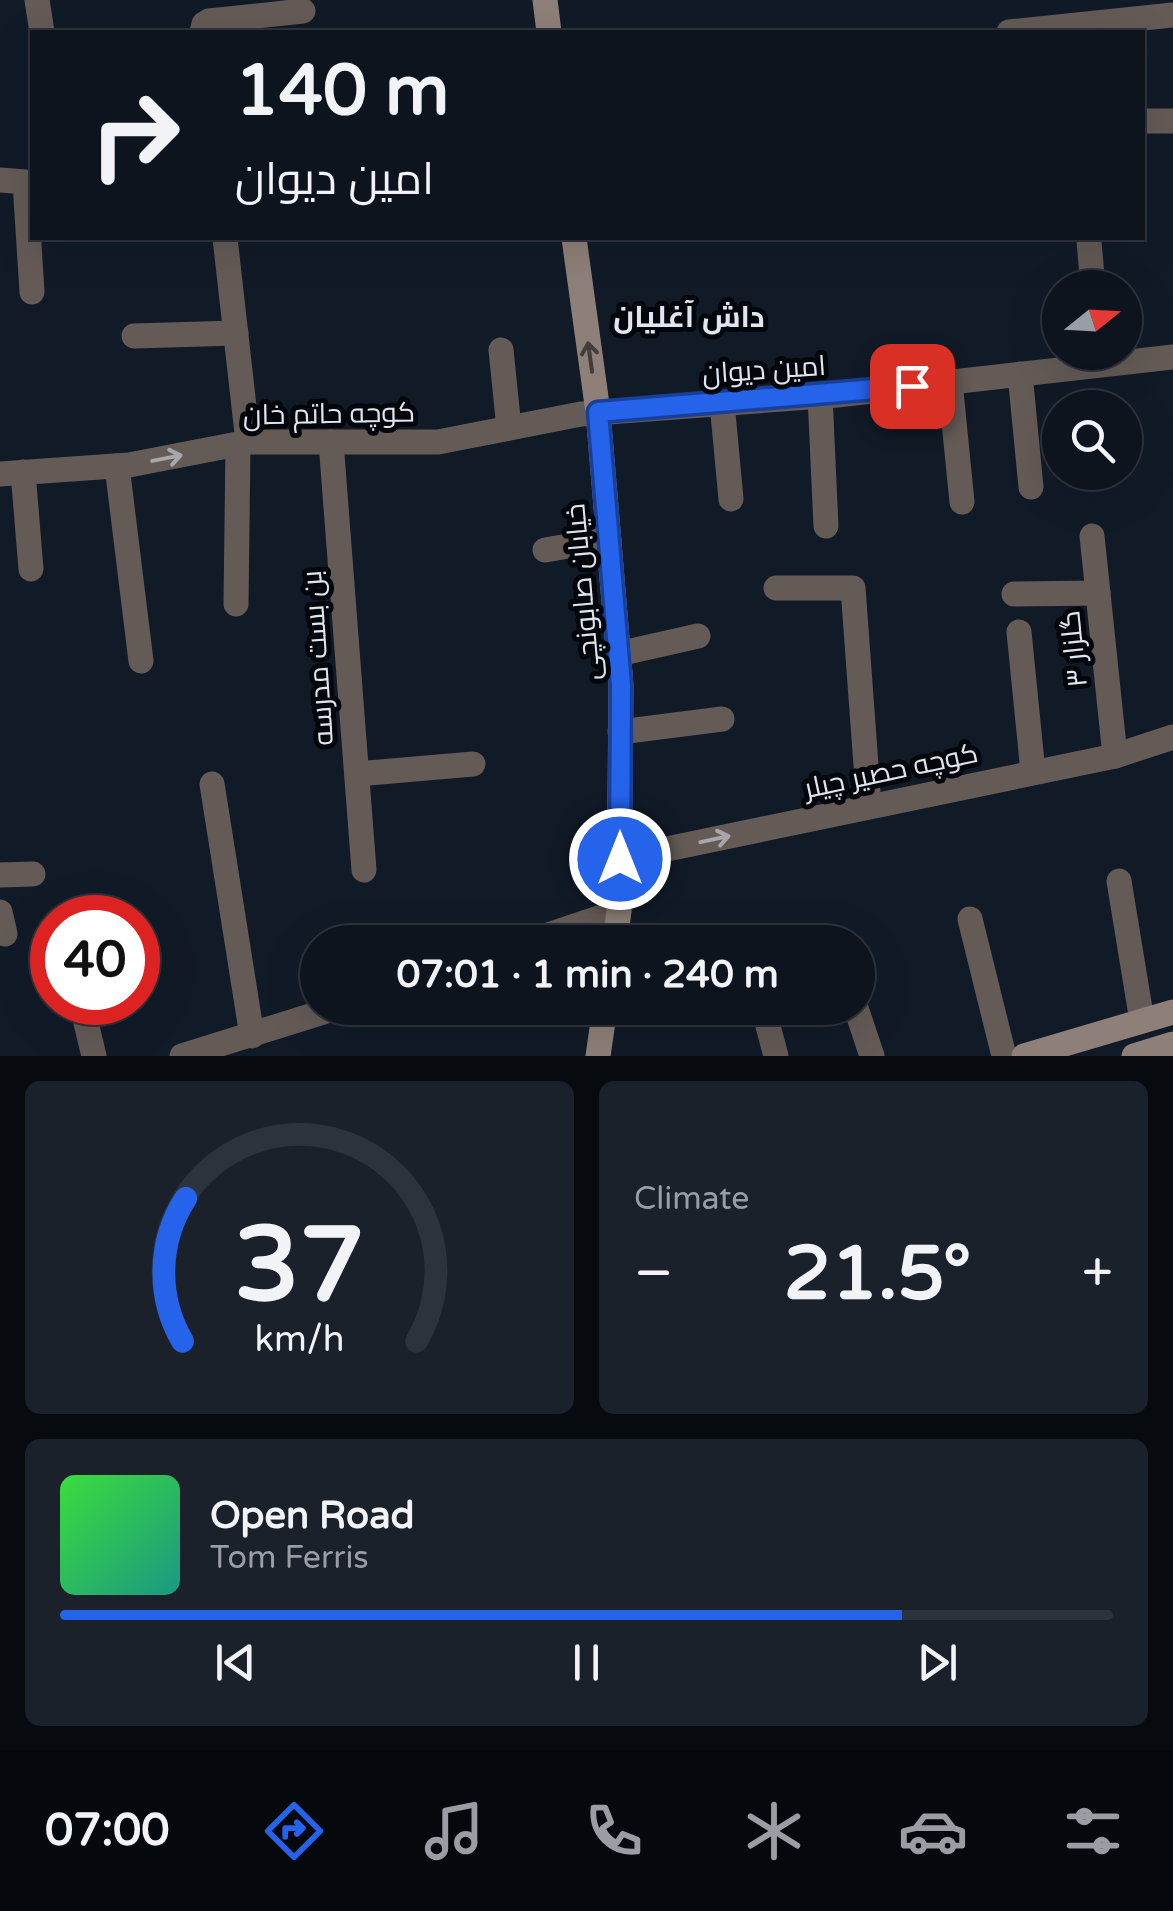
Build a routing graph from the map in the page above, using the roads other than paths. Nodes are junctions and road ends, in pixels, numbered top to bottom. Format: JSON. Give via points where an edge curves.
{"nodes":[{"id":1,"x":37,"y":0,"type":"edge"},
{"id":2,"x":545,"y":0,"type":"edge"},
{"id":3,"x":303,"y":11,"type":"dead end"},
{"id":4,"x":1173,"y":14,"type":"edge"},
{"id":5,"x":203,"y":28,"type":"edge"},
{"id":6,"x":42,"y":30,"type":"edge"},
{"id":7,"x":549,"y":30,"type":"edge"},
{"id":8,"x":1027,"y":30,"type":"edge"},
{"id":9,"x":1145,"y":121,"type":"edge"},
{"id":10,"x":1173,"y":121,"type":"edge"},
{"id":11,"x":12,"y":181,"type":"edge"},
{"id":12,"x":225,"y":240,"type":"edge"},
{"id":13,"x":574,"y":240,"type":"edge"},
{"id":14,"x":1089,"y":241,"type":"dead end"},
{"id":15,"x":1091,"y":270,"type":"edge"},
{"id":16,"x":32,"y":292,"type":"dead end"},
{"id":17,"x":236,"y":333,"type":"junction"},
{"id":18,"x":134,"y":336,"type":"dead end"},
{"id":19,"x":501,"y":350,"type":"dead end"},
{"id":20,"x":1173,"y":357,"type":"edge"},
{"id":21,"x":1142,"y":358,"type":"edge"},
{"id":22,"x":1042,"y":370,"type":"edge"},
{"id":23,"x":1020,"y":374,"type":"junction"},
{"id":24,"x":950,"y":382,"type":"junction"},
{"id":25,"x":820,"y":396,"type":"junction"},
{"id":26,"x":722,"y":403,"type":"junction"},
{"id":27,"x":598,"y":412,"type":"junction"},
{"id":28,"x":509,"y":428,"type":"junction"},
{"id":29,"x":331,"y":442,"type":"junction"},
{"id":30,"x":243,"y":443,"type":"junction"},
{"id":31,"x":117,"y":466,"type":"junction"},
{"id":32,"x":12,"y":473,"type":"edge"},
{"id":33,"x":1031,"y":487,"type":"dead end"},
{"id":34,"x":731,"y":499,"type":"dead end"},
{"id":35,"x":962,"y":502,"type":"dead end"},
{"id":36,"x":826,"y":526,"type":"dead end"},
{"id":37,"x":1092,"y":536,"type":"dead end"},
{"id":38,"x":608,"y":539,"type":"junction"},
{"id":39,"x":545,"y":550,"type":"dead end"},
{"id":40,"x":31,"y":569,"type":"dead end"},
{"id":41,"x":776,"y":588,"type":"dead end"},
{"id":42,"x":1014,"y":594,"type":"dead end"},
{"id":43,"x":1098,"y":594,"type":"junction"},
{"id":44,"x":236,"y":604,"type":"dead end"},
{"id":45,"x":1019,"y":632,"type":"dead end"},
{"id":46,"x":698,"y":636,"type":"dead end"},
{"id":47,"x":618,"y":654,"type":"junction"},
{"id":48,"x":141,"y":661,"type":"dead end"},
{"id":49,"x":722,"y":719,"type":"dead end"},
{"id":50,"x":620,"y":732,"type":"junction"},
{"id":51,"x":1173,"y":737,"type":"edge"},
{"id":52,"x":1115,"y":756,"type":"junction"},
{"id":53,"x":473,"y":764,"type":"dead end"},
{"id":54,"x":1033,"y":772,"type":"junction"},
{"id":55,"x":357,"y":774,"type":"junction"},
{"id":56,"x":212,"y":784,"type":"dead end"},
{"id":57,"x":869,"y":806,"type":"junction"},
{"id":58,"x":620,"y":859,"type":"junction"},
{"id":59,"x":364,"y":870,"type":"dead end"},
{"id":60,"x":33,"y":874,"type":"dead end"},
{"id":61,"x":0,"y":875,"type":"edge"},
{"id":62,"x":1120,"y":881,"type":"dead end"},
{"id":63,"x":619,"y":912,"type":"junction"},
{"id":64,"x":970,"y":919,"type":"dead end"},
{"id":65,"x":580,"y":925,"type":"edge"},
{"id":66,"x":617,"y":925,"type":"edge"},
{"id":67,"x":1173,"y":1012,"type":"edge"},
{"id":68,"x":300,"y":1020,"type":"edge"},
{"id":69,"x":1142,"y":1021,"type":"junction"},
{"id":70,"x":86,"y":1025,"type":"edge"},
{"id":71,"x":603,"y":1025,"type":"edge"},
{"id":72,"x":768,"y":1025,"type":"edge"},
{"id":73,"x":862,"y":1025,"type":"edge"},
{"id":74,"x":252,"y":1036,"type":"junction"},
{"id":75,"x":1173,"y":1044,"type":"edge"},
{"id":76,"x":94,"y":1056,"type":"edge"},
{"id":77,"x":182,"y":1056,"type":"edge"},
{"id":78,"x":598,"y":1056,"type":"edge"},
{"id":79,"x":776,"y":1056,"type":"edge"},
{"id":80,"x":872,"y":1056,"type":"edge"},
{"id":81,"x":1004,"y":1056,"type":"edge"},
{"id":82,"x":1024,"y":1056,"type":"edge"},
{"id":83,"x":1134,"y":1056,"type":"edge"}],
"edges":[{"from":1,"to":6,"type":"street"},
{"from":2,"to":7,"type":"street"},
{"from":3,"to":5,"type":"street"},
{"from":4,"to":8,"type":"street"},
{"from":9,"to":10,"type":"street"},
{"from":11,"to":16,"type":"street"},
{"from":12,"to":17,"type":"street"},
{"from":27,"to":13,"type":"street","name":"خیابان صابونچی","one_way":true},
{"from":14,"to":15,"type":"street"},
{"from":17,"to":18,"type":"street"},
{"from":17,"to":30,"type":"street"},
{"from":19,"to":28,"type":"street"},
{"from":20,"to":21,"type":"street","name":"امین دیوان"},
{"from":22,"to":23,"type":"street","name":"امین دیوان"},
{"from":23,"to":24,"type":"street","name":"امین دیوان"},
{"from":23,"to":33,"type":"street"},
{"from":24,"to":25,"type":"street","name":"امین دیوان"},
{"from":24,"to":35,"type":"street"},
{"from":25,"to":26,"type":"street","name":"امین دیوان"},
{"from":25,"to":36,"type":"street"},
{"from":26,"to":27,"type":"street","name":"امین دیوان"},
{"from":26,"to":34,"type":"street"},
{"from":27,"to":28,"type":"street","name":"کوچه حاتم خان"},
{"from":27,"to":38,"type":"street","name":"خیابان صابونچی"},
{"from":28,"to":29,"type":"street","name":"کوچه حاتم خان","via":[[438,442]]},
{"from":29,"to":30,"type":"street","name":"کوچه حاتم خان"},
{"from":29,"to":55,"type":"street","name":"بن بست مدرسه"},
{"from":31,"to":30,"type":"street","name":"کوچه حاتم خان","one_way":true},
{"from":30,"to":44,"type":"street"},
{"from":31,"to":32,"type":"street","name":"کوچه حاتم خان"},
{"from":31,"to":48,"type":"street"},
{"from":32,"to":40,"type":"street"},
{"from":37,"to":43,"type":"street","name":"گلزار ۳"},
{"from":38,"to":39,"type":"street"},
{"from":38,"to":47,"type":"street","name":"خیابان صابونچی"},
{"from":41,"to":57,"type":"street","via":[[853,588]]},
{"from":42,"to":43,"type":"street"},
{"from":43,"to":52,"type":"street","name":"گلزار ۳"},
{"from":45,"to":54,"type":"street"},
{"from":46,"to":47,"type":"street"},
{"from":47,"to":50,"type":"street","name":"خیابان صابونچی"},
{"from":49,"to":50,"type":"street"},
{"from":50,"to":58,"type":"street","name":"خیابان صابونچی"},
{"from":51,"to":52,"type":"street","name":"کوچه حصیر چیلر"},
{"from":52,"to":54,"type":"street","name":"کوچه حصیر چیلر"},
{"from":53,"to":55,"type":"street"},
{"from":54,"to":57,"type":"street","name":"کوچه حصیر چیلر"},
{"from":55,"to":59,"type":"street","name":"بن بست مدرسه"},
{"from":56,"to":74,"type":"street"},
{"from":58,"to":57,"type":"street","name":"کوچه حصیر چیلر","one_way":true},
{"from":58,"to":63,"type":"street","name":"خیابان صابونچی"},
{"from":60,"to":61,"type":"street"},
{"from":62,"to":69,"type":"street"},
{"from":63,"to":65,"type":"street"},
{"from":63,"to":66,"type":"street","name":"خیابان صابونچی"},
{"from":64,"to":81,"type":"street"},
{"from":67,"to":69,"type":"street"},
{"from":68,"to":74,"type":"street"},
{"from":69,"to":82,"type":"street"},
{"from":70,"to":76,"type":"street"},
{"from":71,"to":78,"type":"street"},
{"from":72,"to":79,"type":"street"},
{"from":73,"to":80,"type":"street"},
{"from":74,"to":77,"type":"street"},
{"from":75,"to":83,"type":"street"}]}
